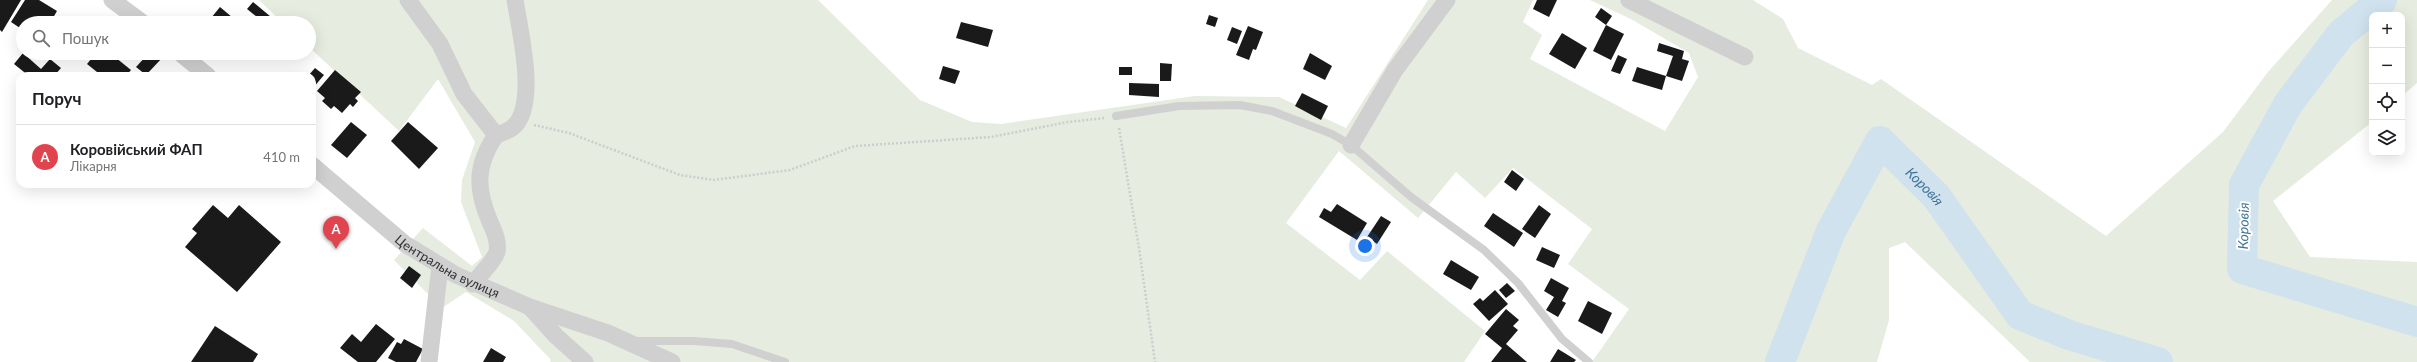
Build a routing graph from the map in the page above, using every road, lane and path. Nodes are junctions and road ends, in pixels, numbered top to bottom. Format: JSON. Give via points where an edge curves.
{"nodes":[{"id":1,"x":112,"y":0,"type":"edge"},
{"id":2,"x":408,"y":0,"type":"edge"},
{"id":3,"x":515,"y":0,"type":"edge"},
{"id":4,"x":1447,"y":0,"type":"edge"},
{"id":5,"x":1629,"y":0,"type":"edge"},
{"id":6,"x":134,"y":16,"type":"edge"},
{"id":7,"x":1745,"y":57,"type":"dead end"},
{"id":8,"x":189,"y":60,"type":"edge"},
{"id":9,"x":203,"y":72,"type":"edge"},
{"id":10,"x":1116,"y":116,"type":"junction"},
{"id":11,"x":516,"y":125,"type":"junction"},
{"id":12,"x":496,"y":136,"type":"junction"},
{"id":13,"x":1351,"y":145,"type":"junction"},
{"id":14,"x":316,"y":168,"type":"edge"},
{"id":15,"x":440,"y":266,"type":"junction"},
{"id":16,"x":473,"y":284,"type":"junction"},
{"id":17,"x":530,"y":307,"type":"junction"},
{"id":18,"x":627,"y":342,"type":"junction"},
{"id":19,"x":429,"y":362,"type":"edge"},
{"id":20,"x":585,"y":362,"type":"edge"},
{"id":21,"x":672,"y":362,"type":"edge"},
{"id":22,"x":785,"y":362,"type":"edge"},
{"id":23,"x":1155,"y":362,"type":"edge"},
{"id":24,"x":1589,"y":362,"type":"edge"}],
"edges":[{"from":1,"to":6,"type":"street"},
{"from":2,"to":12,"type":"street","via":[[440,44],[464,94]]},
{"from":3,"to":11,"type":"street","via":[[526,90],[524,109]]},
{"from":4,"to":13,"type":"street","via":[[1395,70]]},
{"from":5,"to":7,"type":"street"},
{"from":8,"to":9,"type":"street"},
{"from":10,"to":11,"type":"path","via":[[1068,122],[991,137],[855,146],[790,170],[714,180],[674,173],[569,133],[544,127]]},
{"from":10,"to":13,"type":"lane","via":[[1179,106],[1240,104],[1278,113],[1332,134]]},
{"from":10,"to":23,"type":"path","via":[[1139,248]]},
{"from":11,"to":12,"type":"street"},
{"from":12,"to":16,"type":"street","via":[[484,159],[479,177],[479,190],[495,233],[497,248],[494,258]]},
{"from":13,"to":24,"type":"lane","via":[[1392,182],[1499,263],[1562,339]]},
{"from":14,"to":15,"type":"street","name":"Центральна вулиця","via":[[389,231]]},
{"from":15,"to":16,"type":"street","name":"Центральна вулиця"},
{"from":15,"to":19,"type":"street"},
{"from":16,"to":17,"type":"street","name":"Центральна вулиця"},
{"from":17,"to":18,"type":"street"},
{"from":17,"to":20,"type":"street","name":"Центральна вулиця","via":[[556,336]]},
{"from":18,"to":21,"type":"street"},
{"from":18,"to":22,"type":"lane","via":[[694,341],[732,344]]}]}
